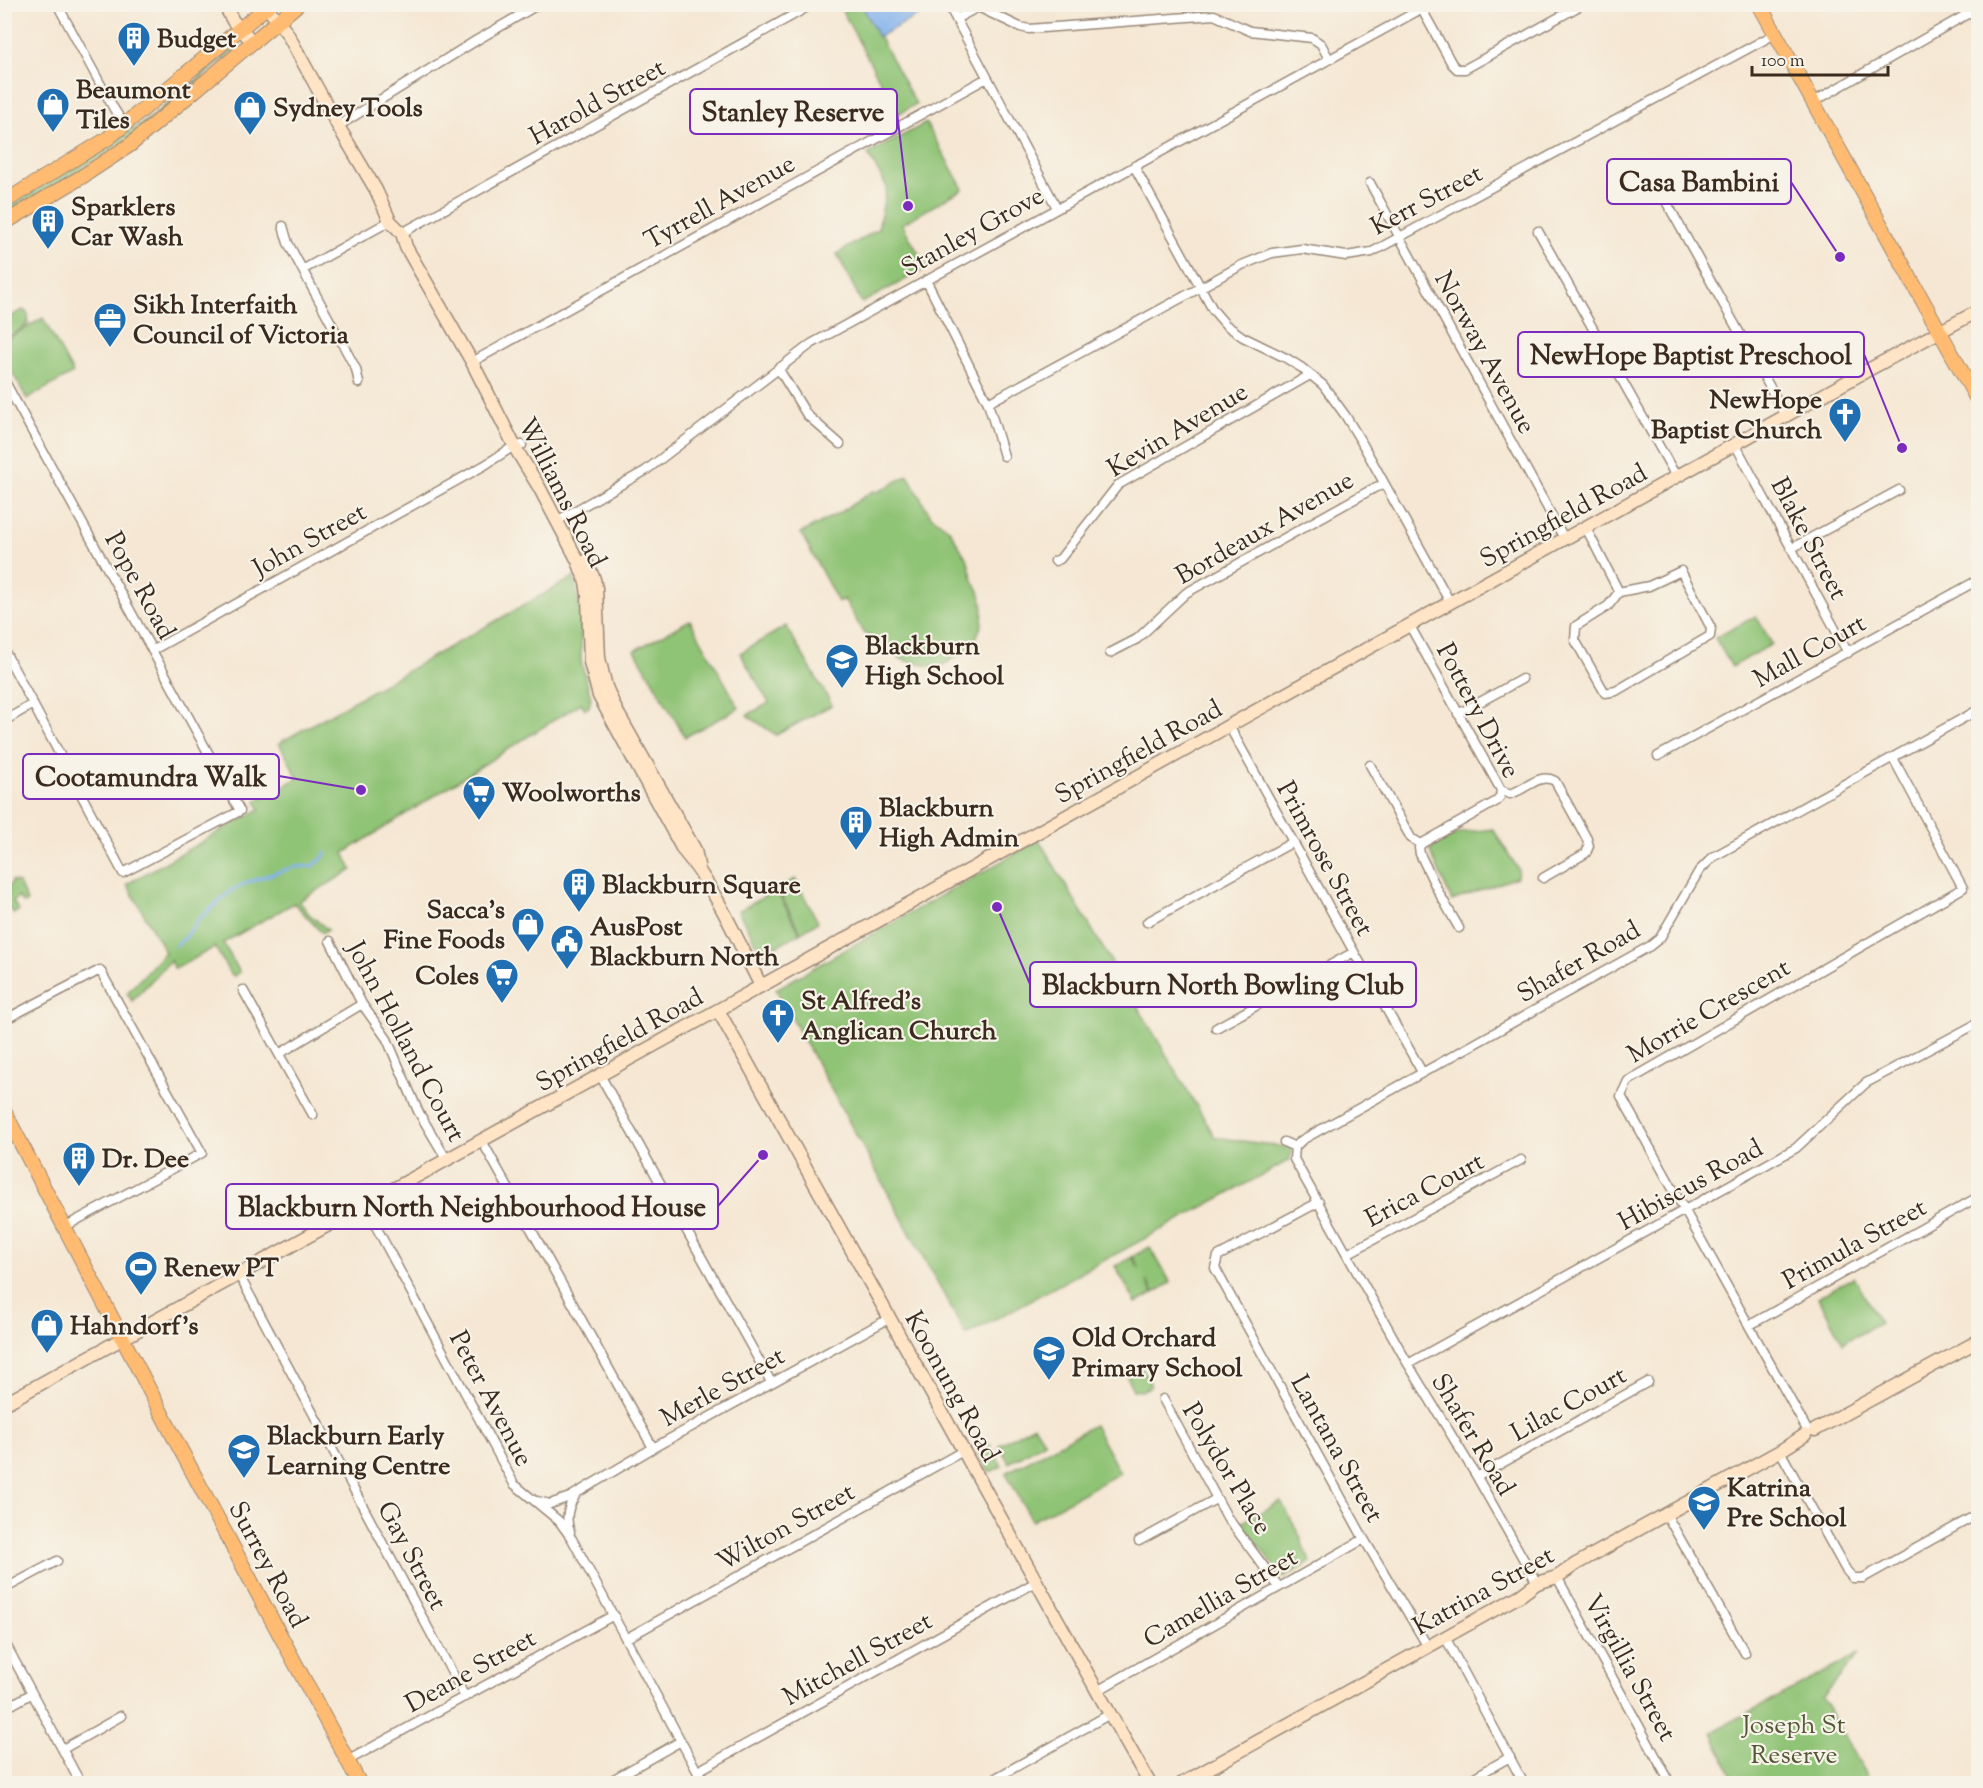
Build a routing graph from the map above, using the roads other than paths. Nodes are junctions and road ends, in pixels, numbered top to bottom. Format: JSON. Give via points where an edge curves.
{"nodes":[{"id":1,"x":57,"y":4,"type":"edge"},
{"id":2,"x":224,"y":4,"type":"edge"},
{"id":3,"x":298,"y":4,"type":"edge"},
{"id":4,"x":539,"y":4,"type":"edge"},
{"id":5,"x":813,"y":4,"type":"edge"},
{"id":6,"x":948,"y":4,"type":"edge"},
{"id":7,"x":1583,"y":4,"type":"edge"},
{"id":8,"x":1759,"y":4,"type":"edge"},
{"id":9,"x":268,"y":6,"type":"edge"},
{"id":10,"x":1420,"y":7,"type":"edge"},
{"id":11,"x":1566,"y":8,"type":"edge"},
{"id":12,"x":1978,"y":10,"type":"edge"},
{"id":13,"x":956,"y":19,"type":"junction"},
{"id":14,"x":278,"y":21,"type":"junction"},
{"id":15,"x":241,"y":29,"type":"junction"},
{"id":16,"x":1775,"y":34,"type":"junction"},
{"id":17,"x":253,"y":42,"type":"junction"},
{"id":18,"x":1329,"y":59,"type":"junction"},
{"id":19,"x":987,"y":78,"type":"junction"},
{"id":20,"x":1813,"y":102,"type":"junction"},
{"id":21,"x":125,"y":126,"type":"junction"},
{"id":22,"x":338,"y":126,"type":"junction"},
{"id":23,"x":1134,"y":166,"type":"junction"},
{"id":24,"x":1649,"y":171,"type":"dead end"},
{"id":25,"x":1370,"y":183,"type":"dead end"},
{"id":26,"x":4,"y":202,"type":"edge"},
{"id":27,"x":1057,"y":208,"type":"junction"},
{"id":28,"x":390,"y":220,"type":"junction"},
{"id":29,"x":4,"y":223,"type":"edge"},
{"id":30,"x":283,"y":226,"type":"dead end"},
{"id":31,"x":1538,"y":231,"type":"dead end"},
{"id":32,"x":402,"y":233,"type":"junction"},
{"id":33,"x":1400,"y":238,"type":"junction"},
{"id":34,"x":304,"y":269,"type":"junction"},
{"id":35,"x":926,"y":280,"type":"junction"},
{"id":36,"x":1201,"y":289,"type":"junction"},
{"id":37,"x":1978,"y":311,"type":"edge"},
{"id":38,"x":1941,"y":332,"type":"junction"},
{"id":39,"x":472,"y":362,"type":"junction"},
{"id":40,"x":778,"y":368,"type":"junction"},
{"id":41,"x":1310,"y":375,"type":"junction"},
{"id":42,"x":4,"y":380,"type":"edge"},
{"id":43,"x":359,"y":383,"type":"dead end"},
{"id":44,"x":1978,"y":401,"type":"edge"},
{"id":45,"x":988,"y":404,"type":"junction"},
{"id":46,"x":1786,"y":416,"type":"junction"},
{"id":47,"x":516,"y":442,"type":"junction"},
{"id":48,"x":840,"y":444,"type":"dead end"},
{"id":49,"x":1735,"y":444,"type":"junction"},
{"id":50,"x":1004,"y":456,"type":"dead end"},
{"id":51,"x":1677,"y":478,"type":"junction"},
{"id":52,"x":1384,"y":485,"type":"junction"},
{"id":53,"x":1899,"y":490,"type":"dead end"},
{"id":54,"x":559,"y":519,"type":"junction"},
{"id":55,"x":1586,"y":528,"type":"junction"},
{"id":56,"x":1565,"y":540,"type":"junction"},
{"id":57,"x":1792,"y":548,"type":"junction"},
{"id":58,"x":1055,"y":561,"type":"dead end"},
{"id":59,"x":590,"y":580,"type":"junction"},
{"id":60,"x":1978,"y":580,"type":"edge"},
{"id":61,"x":1619,"y":592,"type":"junction"},
{"id":62,"x":1451,"y":604,"type":"junction"},
{"id":63,"x":1410,"y":626,"type":"junction"},
{"id":64,"x":4,"y":650,"type":"edge"},
{"id":65,"x":153,"y":650,"type":"junction"},
{"id":66,"x":1848,"y":652,"type":"junction"},
{"id":67,"x":1110,"y":653,"type":"dead end"},
{"id":68,"x":1522,"y":679,"type":"dead end"},
{"id":69,"x":33,"y":705,"type":"junction"},
{"id":70,"x":1978,"y":710,"type":"edge"},
{"id":71,"x":1458,"y":714,"type":"junction"},
{"id":72,"x":4,"y":721,"type":"edge"},
{"id":73,"x":1229,"y":726,"type":"junction"},
{"id":74,"x":1658,"y":756,"type":"dead end"},
{"id":75,"x":632,"y":757,"type":"junction"},
{"id":76,"x":1893,"y":758,"type":"junction"},
{"id":77,"x":646,"y":762,"type":"junction"},
{"id":78,"x":1371,"y":765,"type":"dead end"},
{"id":79,"x":1501,"y":790,"type":"junction"},
{"id":80,"x":658,"y":793,"type":"junction"},
{"id":81,"x":1293,"y":842,"type":"junction"},
{"id":82,"x":1421,"y":844,"type":"junction"},
{"id":83,"x":1543,"y":878,"type":"dead end"},
{"id":84,"x":1147,"y":922,"type":"dead end"},
{"id":85,"x":1459,"y":928,"type":"dead end"},
{"id":86,"x":330,"y":942,"type":"dead end"},
{"id":87,"x":1354,"y":952,"type":"junction"},
{"id":88,"x":762,"y":986,"type":"junction"},
{"id":89,"x":243,"y":990,"type":"dead end"},
{"id":90,"x":362,"y":1004,"type":"junction"},
{"id":91,"x":718,"y":1011,"type":"junction"},
{"id":92,"x":4,"y":1020,"type":"edge"},
{"id":93,"x":1978,"y":1023,"type":"edge"},
{"id":94,"x":1216,"y":1028,"type":"dead end"},
{"id":95,"x":279,"y":1054,"type":"junction"},
{"id":96,"x":1422,"y":1072,"type":"junction"},
{"id":97,"x":600,"y":1076,"type":"junction"},
{"id":98,"x":4,"y":1111,"type":"edge"},
{"id":99,"x":313,"y":1115,"type":"dead end"},
{"id":100,"x":482,"y":1141,"type":"junction"},
{"id":101,"x":1284,"y":1142,"type":"dead end"},
{"id":102,"x":1295,"y":1148,"type":"junction"},
{"id":103,"x":447,"y":1160,"type":"junction"},
{"id":104,"x":1521,"y":1160,"type":"dead end"},
{"id":105,"x":1978,"y":1197,"type":"edge"},
{"id":106,"x":1319,"y":1202,"type":"junction"},
{"id":107,"x":365,"y":1206,"type":"junction"},
{"id":108,"x":1684,"y":1212,"type":"junction"},
{"id":109,"x":64,"y":1227,"type":"junction"},
{"id":110,"x":1347,"y":1254,"type":"junction"},
{"id":111,"x":239,"y":1275,"type":"junction"},
{"id":112,"x":890,"y":1318,"type":"junction"},
{"id":113,"x":1750,"y":1325,"type":"junction"},
{"id":114,"x":123,"y":1338,"type":"junction"},
{"id":115,"x":1978,"y":1341,"type":"edge"},
{"id":116,"x":1408,"y":1364,"type":"junction"},
{"id":117,"x":771,"y":1382,"type":"junction"},
{"id":118,"x":1648,"y":1382,"type":"dead end"},
{"id":119,"x":1163,"y":1399,"type":"dead end"},
{"id":120,"x":5,"y":1403,"type":"edge"},
{"id":121,"x":1809,"y":1431,"type":"junction"},
{"id":122,"x":653,"y":1448,"type":"junction"},
{"id":123,"x":963,"y":1451,"type":"junction"},
{"id":124,"x":1780,"y":1451,"type":"junction"},
{"id":125,"x":1477,"y":1477,"type":"junction"},
{"id":126,"x":577,"y":1494,"type":"junction"},
{"id":127,"x":1216,"y":1499,"type":"junction"},
{"id":128,"x":535,"y":1500,"type":"junction"},
{"id":129,"x":1666,"y":1514,"type":"junction"},
{"id":130,"x":1978,"y":1514,"type":"edge"},
{"id":131,"x":572,"y":1539,"type":"junction"},
{"id":132,"x":1364,"y":1539,"type":"junction"},
{"id":133,"x":1139,"y":1541,"type":"dead end"},
{"id":134,"x":57,"y":1561,"type":"dead end"},
{"id":135,"x":1557,"y":1577,"type":"junction"},
{"id":136,"x":1036,"y":1582,"type":"junction"},
{"id":137,"x":1537,"y":1583,"type":"junction"},
{"id":138,"x":1279,"y":1587,"type":"junction"},
{"id":139,"x":4,"y":1589,"type":"edge"},
{"id":140,"x":614,"y":1615,"type":"junction"},
{"id":141,"x":1445,"y":1636,"type":"junction"},
{"id":142,"x":627,"y":1638,"type":"junction"},
{"id":143,"x":4,"y":1641,"type":"edge"},
{"id":144,"x":1428,"y":1647,"type":"junction"},
{"id":145,"x":1745,"y":1653,"type":"dead end"},
{"id":146,"x":1097,"y":1691,"type":"junction"},
{"id":147,"x":32,"y":1694,"type":"junction"},
{"id":148,"x":465,"y":1697,"type":"junction"},
{"id":149,"x":4,"y":1708,"type":"edge"},
{"id":150,"x":1110,"y":1714,"type":"junction"},
{"id":151,"x":121,"y":1716,"type":"dead end"},
{"id":152,"x":681,"y":1741,"type":"junction"},
{"id":153,"x":63,"y":1749,"type":"junction"},
{"id":154,"x":1510,"y":1757,"type":"junction"},
{"id":155,"x":347,"y":1761,"type":"junction"},
{"id":156,"x":698,"y":1771,"type":"junction"},
{"id":157,"x":1667,"y":1777,"type":"dead end"},
{"id":158,"x":81,"y":1784,"type":"edge"},
{"id":159,"x":360,"y":1784,"type":"edge"},
{"id":160,"x":605,"y":1784,"type":"edge"},
{"id":161,"x":704,"y":1784,"type":"edge"},
{"id":162,"x":985,"y":1784,"type":"edge"},
{"id":163,"x":1150,"y":1784,"type":"edge"},
{"id":164,"x":1181,"y":1784,"type":"edge"},
{"id":165,"x":1462,"y":1784,"type":"edge"},
{"id":166,"x":1524,"y":1784,"type":"edge"}],
"edges":[{"from":1,"to":21,"type":"street"},
{"from":2,"to":15,"type":"main road"},
{"from":3,"to":14,"type":"main road"},
{"from":4,"to":22,"type":"street"},
{"from":5,"to":32,"type":"street","name":"Harold Street"},
{"from":6,"to":13,"type":"street"},
{"from":7,"to":11,"type":"street"},
{"from":8,"to":16,"type":"main road"},
{"from":9,"to":14,"type":"main road","name":"Williams Road"},
{"from":9,"to":15,"type":"main road"},
{"from":10,"to":11,"type":"street","via":[[1457,69],[1465,69]]},
{"from":10,"to":18,"type":"street","name":"Stanley Grove"},
{"from":12,"to":20,"type":"street"},
{"from":13,"to":18,"type":"street","via":[[978,7],[1029,29],[1214,15],[1250,31],[1312,38],[1321,44]]},
{"from":13,"to":19,"type":"street"},
{"from":14,"to":17,"type":"main road"},
{"from":14,"to":22,"type":"main road","name":"Williams Road"},
{"from":15,"to":17,"type":"main road"},
{"from":15,"to":21,"type":"main road"},
{"from":16,"to":20,"type":"main road"},
{"from":16,"to":33,"type":"street","name":"Kerr Street"},
{"from":17,"to":29,"type":"main road","via":[[130,145]]},
{"from":18,"to":23,"type":"street","name":"Stanley Grove"},
{"from":19,"to":27,"type":"street"},
{"from":19,"to":39,"type":"street","name":"Tyrrell Avenue"},
{"from":20,"to":38,"type":"main road"},
{"from":21,"to":26,"type":"main road"},
{"from":22,"to":28,"type":"main road","name":"Williams Road"},
{"from":23,"to":27,"type":"street","name":"Stanley Grove"},
{"from":23,"to":36,"type":"street"},
{"from":24,"to":46,"type":"street"},
{"from":25,"to":33,"type":"street","name":"Norway Avenue"},
{"from":27,"to":35,"type":"street","name":"Stanley Grove"},
{"from":28,"to":32,"type":"main road","name":"Williams Road"},
{"from":28,"to":34,"type":"street"},
{"from":30,"to":34,"type":"street"},
{"from":31,"to":51,"type":"street"},
{"from":32,"to":39,"type":"main road","name":"Williams Road","via":[[406,247]]},
{"from":33,"to":36,"type":"street","name":"Kerr Street","via":[[1372,252],[1346,256],[1302,249],[1272,253]]},
{"from":33,"to":56,"type":"street","name":"Norway Avenue"},
{"from":34,"to":43,"type":"street","via":[[356,369]]},
{"from":35,"to":40,"type":"street","name":"Stanley Grove","via":[[811,344]]},
{"from":35,"to":45,"type":"street"},
{"from":36,"to":41,"type":"street","via":[[1226,325]]},
{"from":36,"to":45,"type":"street","name":"Kerr Street"},
{"from":37,"to":38,"type":"main road","name":"Springfield Road"},
{"from":38,"to":44,"type":"main road"},
{"from":38,"to":46,"type":"main road","name":"Springfield Road"},
{"from":39,"to":47,"type":"main road","name":"Williams Road"},
{"from":40,"to":48,"type":"street","via":[[807,415]]},
{"from":40,"to":54,"type":"street","name":"Stanley Grove","via":[[645,471]]},
{"from":41,"to":52,"type":"street","via":[[1323,385],[1345,415]]},
{"from":41,"to":58,"type":"street","name":"Kevin Avenue","via":[[1118,486]]},
{"from":42,"to":65,"type":"street","name":"Pope Road"},
{"from":45,"to":50,"type":"street"},
{"from":46,"to":49,"type":"main road","name":"Springfield Road"},
{"from":47,"to":54,"type":"main road","name":"Williams Road"},
{"from":47,"to":65,"type":"street","name":"John Street","via":[[485,465]]},
{"from":49,"to":51,"type":"main road","name":"Springfield Road"},
{"from":49,"to":57,"type":"street","name":"Blake Street"},
{"from":51,"to":55,"type":"main road","name":"Springfield Road"},
{"from":52,"to":62,"type":"street"},
{"from":52,"to":67,"type":"street","name":"Bordeaux Avenue","via":[[1186,593],[1137,639]]},
{"from":53,"to":57,"type":"street"},
{"from":54,"to":59,"type":"main road","name":"Williams Road"},
{"from":55,"to":56,"type":"main road","name":"Springfield Road"},
{"from":55,"to":61,"type":"street"},
{"from":56,"to":62,"type":"main road","name":"Springfield Road"},
{"from":57,"to":66,"type":"street","name":"Blake Street"},
{"from":59,"to":75,"type":"main road","name":"Williams Road","via":[[594,680],[604,709]]},
{"from":59,"to":77,"type":"main road","name":"Williams Road","via":[[598,605],[597,642],[602,674],[616,710]]},
{"from":60,"to":66,"type":"street","name":"Mall Court"},
{"from":61,"to":61,"type":"street","via":[[1648,586],[1681,571],[1712,628],[1710,636],[1616,691],[1605,693],[1575,640],[1576,626],[1608,606]]},
{"from":62,"to":63,"type":"main road","name":"Springfield Road"},
{"from":63,"to":71,"type":"street","name":"Pottery Drive"},
{"from":63,"to":73,"type":"main road","name":"Springfield Road"},
{"from":64,"to":69,"type":"street"},
{"from":65,"to":69,"type":"street","name":"Pope Road","via":[[240,811],[123,873]]},
{"from":66,"to":74,"type":"street","name":"Mall Court"},
{"from":68,"to":71,"type":"street"},
{"from":69,"to":72,"type":"street"},
{"from":70,"to":76,"type":"street","name":"Shafer Road"},
{"from":71,"to":79,"type":"street","name":"Pottery Drive"},
{"from":73,"to":81,"type":"street","name":"Primrose Street"},
{"from":73,"to":88,"type":"main road","name":"Springfield Road"},
{"from":75,"to":77,"type":"main road"},
{"from":75,"to":80,"type":"main road","name":"Williams Road"},
{"from":76,"to":96,"type":"street","name":"Shafer Road","via":[[1713,857],[1699,871],[1660,938],[1650,946]]},
{"from":76,"to":108,"type":"street","name":"Morrie Crescent","via":[[1963,888],[1628,1080],[1621,1096]]},
{"from":77,"to":80,"type":"main road","name":"Williams Road"},
{"from":78,"to":82,"type":"street","via":[[1411,838]]},
{"from":79,"to":82,"type":"street","name":"Pottery Drive","via":[[1497,801]]},
{"from":79,"to":83,"type":"street","via":[[1510,794],[1548,777],[1555,781],[1587,839],[1586,853]]},
{"from":80,"to":88,"type":"main road","name":"Williams Road","via":[[683,850],[699,869]]},
{"from":81,"to":84,"type":"street"},
{"from":81,"to":87,"type":"street","name":"Primrose Street"},
{"from":82,"to":85,"type":"street","via":[[1420,854]]},
{"from":86,"to":90,"type":"street","name":"John Holland Court"},
{"from":87,"to":94,"type":"street"},
{"from":87,"to":96,"type":"street","name":"Primrose Street"},
{"from":88,"to":91,"type":"main road","name":"Springfield Road"},
{"from":89,"to":95,"type":"street"},
{"from":90,"to":95,"type":"street"},
{"from":90,"to":103,"type":"street","name":"John Holland Court","via":[[387,1039],[418,1111]]},
{"from":91,"to":97,"type":"main road","name":"Springfield Road"},
{"from":91,"to":112,"type":"main road","name":"Koonung Road"},
{"from":92,"to":109,"type":"street","via":[[100,970],[202,1153]]},
{"from":93,"to":108,"type":"street","name":"Hibiscus Road","via":[[1866,1083],[1796,1148]]},
{"from":95,"to":99,"type":"street"},
{"from":96,"to":102,"type":"street","name":"Shafer Road","via":[[1302,1140]]},
{"from":97,"to":100,"type":"main road","name":"Springfield Road"},
{"from":97,"to":117,"type":"street"},
{"from":98,"to":109,"type":"main road","name":"Surrey Road"},
{"from":100,"to":103,"type":"main road","name":"Springfield Road"},
{"from":100,"to":122,"type":"street"},
{"from":101,"to":102,"type":"street"},
{"from":102,"to":106,"type":"street","name":"Shafer Road","via":[[1294,1159]]},
{"from":103,"to":107,"type":"main road","name":"Springfield Road"},
{"from":104,"to":110,"type":"street","name":"Erica Court"},
{"from":105,"to":113,"type":"street","name":"Primula Street"},
{"from":106,"to":110,"type":"street","name":"Shafer Road"},
{"from":106,"to":132,"type":"street","name":"Lantana Street","via":[[1218,1256],[1215,1268]]},
{"from":107,"to":111,"type":"main road","name":"Springfield Road"},
{"from":107,"to":128,"type":"street","name":"Peter Avenue","via":[[514,1484]]},
{"from":108,"to":113,"type":"street","name":"Morrie Crescent"},
{"from":108,"to":116,"type":"street","name":"Hibiscus Road"},
{"from":109,"to":114,"type":"main road","name":"Surrey Road"},
{"from":110,"to":116,"type":"street","name":"Shafer Road"},
{"from":111,"to":114,"type":"main road","name":"Springfield Road"},
{"from":111,"to":148,"type":"street","name":"Gay Street"},
{"from":112,"to":117,"type":"street","name":"Merle Street"},
{"from":112,"to":123,"type":"main road","name":"Koonung Road"},
{"from":113,"to":121,"type":"street","name":"Morrie Crescent"},
{"from":114,"to":120,"type":"main road","name":"Springfield Road"},
{"from":114,"to":155,"type":"main road","name":"Surrey Road"},
{"from":115,"to":121,"type":"main road","name":"Katrina Street"},
{"from":116,"to":125,"type":"street","name":"Shafer Road"},
{"from":117,"to":122,"type":"street","name":"Merle Street"},
{"from":118,"to":125,"type":"street","name":"Lilac Court"},
{"from":119,"to":127,"type":"street","name":"Polydor Place"},
{"from":121,"to":124,"type":"main road","name":"Katrina Street"},
{"from":122,"to":126,"type":"street","name":"Merle Street"},
{"from":123,"to":136,"type":"main road","name":"Koonung Road"},
{"from":123,"to":142,"type":"street","name":"Wilton Street"},
{"from":124,"to":129,"type":"main road","name":"Katrina Street"},
{"from":124,"to":130,"type":"street","via":[[1853,1578],[1863,1578]]},
{"from":125,"to":137,"type":"street","name":"Shafer Road"},
{"from":126,"to":128,"type":"street","name":"Merle Street","via":[[550,1504]]},
{"from":126,"to":131,"type":"street","via":[[569,1505],[567,1518]]},
{"from":127,"to":133,"type":"street"},
{"from":127,"to":138,"type":"street","name":"Polydor Place"},
{"from":128,"to":131,"type":"street","name":"Peter Avenue"},
{"from":129,"to":135,"type":"main road","name":"Katrina Street"},
{"from":129,"to":145,"type":"street"},
{"from":131,"to":140,"type":"street","name":"Peter Avenue"},
{"from":132,"to":138,"type":"street","name":"Camellia Street"},
{"from":132,"to":144,"type":"street","name":"Lantana Street"},
{"from":134,"to":139,"type":"street"},
{"from":135,"to":137,"type":"main road","name":"Katrina Street"},
{"from":135,"to":157,"type":"street","name":"Virgillia Street"},
{"from":136,"to":146,"type":"main road","name":"Koonung Road"},
{"from":136,"to":156,"type":"street","name":"Mitchell Street"},
{"from":137,"to":141,"type":"main road","name":"Katrina Street"},
{"from":138,"to":146,"type":"street","name":"Camellia Street"},
{"from":140,"to":142,"type":"street","name":"Peter Avenue"},
{"from":140,"to":148,"type":"street","name":"Deane Street"},
{"from":141,"to":144,"type":"main road","name":"Katrina Street"},
{"from":141,"to":154,"type":"street"},
{"from":142,"to":152,"type":"street","name":"Peter Avenue"},
{"from":143,"to":147,"type":"street"},
{"from":144,"to":164,"type":"main road","name":"Katrina Street"},
{"from":146,"to":150,"type":"main road","name":"Koonung Road"},
{"from":147,"to":149,"type":"street"},
{"from":147,"to":153,"type":"street"},
{"from":148,"to":155,"type":"street","name":"Deane Street"},
{"from":150,"to":162,"type":"street"},
{"from":150,"to":163,"type":"main road","name":"Koonung Road"},
{"from":151,"to":153,"type":"street"},
{"from":152,"to":156,"type":"street","name":"Peter Avenue"},
{"from":152,"to":160,"type":"street"},
{"from":153,"to":158,"type":"street"},
{"from":154,"to":165,"type":"street"},
{"from":154,"to":166,"type":"street"},
{"from":155,"to":159,"type":"main road","name":"Surrey Road"},
{"from":156,"to":161,"type":"street","name":"Peter Avenue"}]}
